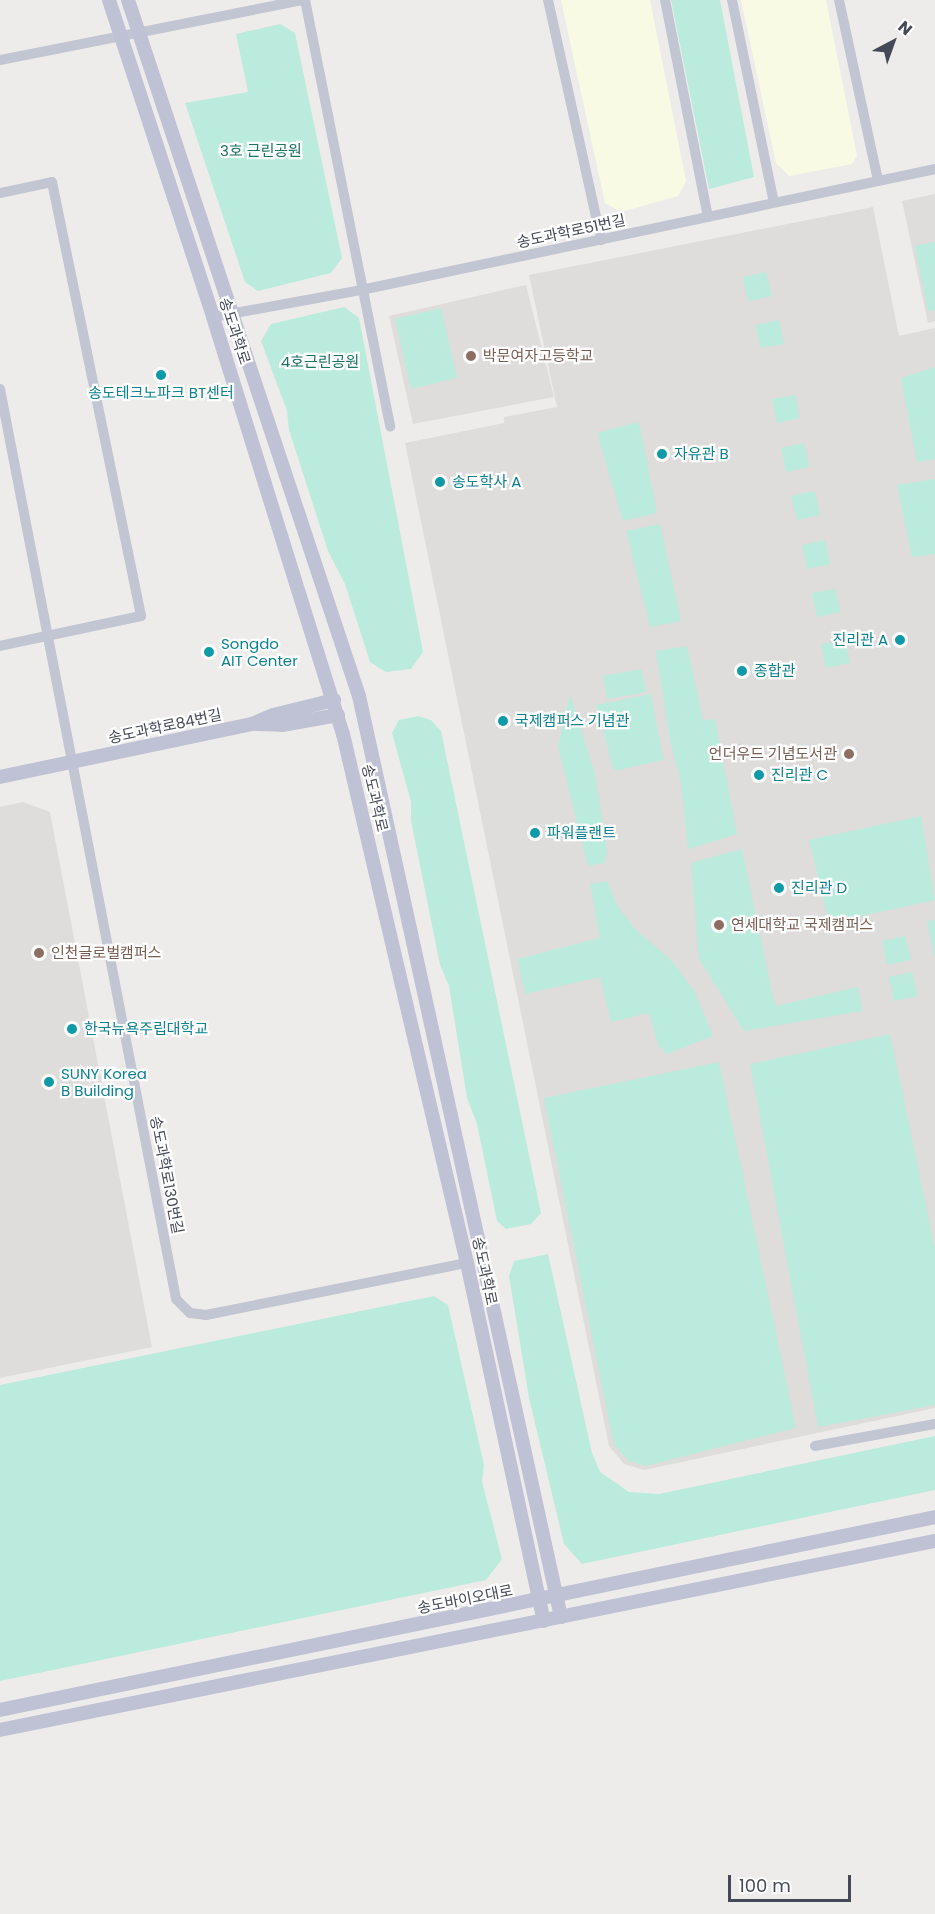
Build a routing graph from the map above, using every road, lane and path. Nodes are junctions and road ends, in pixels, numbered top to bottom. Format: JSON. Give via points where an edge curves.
{"nodes":[{"id":1,"x":109,"y":0,"type":"edge"},
{"id":2,"x":128,"y":0,"type":"edge"},
{"id":3,"x":303,"y":0,"type":"edge"},
{"id":4,"x":548,"y":0,"type":"edge"},
{"id":5,"x":665,"y":0,"type":"edge"},
{"id":6,"x":732,"y":0,"type":"edge"},
{"id":7,"x":839,"y":0,"type":"edge"},
{"id":8,"x":138,"y":30,"type":"junction"},
{"id":9,"x":120,"y":33,"type":"junction"},
{"id":10,"x":0,"y":60,"type":"edge"},
{"id":11,"x":935,"y":169,"type":"edge"},
{"id":12,"x":878,"y":181,"type":"junction"},
{"id":13,"x":0,"y":193,"type":"edge"},
{"id":14,"x":774,"y":202,"type":"junction"},
{"id":15,"x":708,"y":217,"type":"junction"},
{"id":16,"x":601,"y":240,"type":"junction"},
{"id":17,"x":361,"y":290,"type":"junction"},
{"id":18,"x":231,"y":314,"type":"junction"},
{"id":19,"x":213,"y":317,"type":"junction"},
{"id":20,"x":0,"y":389,"type":"edge"},
{"id":21,"x":390,"y":427,"type":"dead end"},
{"id":22,"x":50,"y":635,"type":"junction"},
{"id":23,"x":0,"y":646,"type":"edge"},
{"id":24,"x":334,"y":700,"type":"junction"},
{"id":25,"x":338,"y":715,"type":"junction"},
{"id":26,"x":252,"y":724,"type":"junction"},
{"id":27,"x":71,"y":762,"type":"junction"},
{"id":28,"x":0,"y":777,"type":"edge"},
{"id":29,"x":467,"y":1263,"type":"junction"},
{"id":30,"x":935,"y":1424,"type":"edge"},
{"id":31,"x":815,"y":1446,"type":"dead end"},
{"id":32,"x":935,"y":1517,"type":"edge"},
{"id":33,"x":935,"y":1541,"type":"edge"},
{"id":34,"x":557,"y":1598,"type":"junction"},
{"id":35,"x":539,"y":1601,"type":"junction"},
{"id":36,"x":561,"y":1617,"type":"junction"},
{"id":37,"x":544,"y":1621,"type":"junction"},
{"id":38,"x":0,"y":1710,"type":"edge"},
{"id":39,"x":0,"y":1730,"type":"edge"}],
"edges":[{"from":1,"to":9,"type":"main road","name":"송도과학로"},
{"from":2,"to":8,"type":"main road","name":"송도과학로"},
{"from":3,"to":8,"type":"street"},
{"from":3,"to":17,"type":"street"},
{"from":4,"to":16,"type":"street"},
{"from":5,"to":15,"type":"street"},
{"from":6,"to":14,"type":"street"},
{"from":7,"to":12,"type":"street"},
{"from":8,"to":9,"type":"street"},
{"from":8,"to":18,"type":"main road","name":"송도과학로"},
{"from":9,"to":10,"type":"street"},
{"from":9,"to":19,"type":"main road","name":"송도과학로"},
{"from":11,"to":12,"type":"street","name":"송도과학로51번길"},
{"from":12,"to":14,"type":"street","name":"송도과학로51번길"},
{"from":13,"to":22,"type":"street","via":[[52,182],[141,616]]},
{"from":14,"to":15,"type":"street","name":"송도과학로51번길"},
{"from":15,"to":16,"type":"street","name":"송도과학로51번길"},
{"from":16,"to":17,"type":"street","name":"송도과학로51번길"},
{"from":17,"to":18,"type":"street","name":"송도과학로51번길"},
{"from":17,"to":21,"type":"street"},
{"from":18,"to":19,"type":"street","name":"송도과학로51번길"},
{"from":18,"to":34,"type":"main road","name":"송도과학로","via":[[359,696]]},
{"from":19,"to":24,"type":"main road","name":"송도과학로"},
{"from":20,"to":22,"type":"street","name":"송도과학로130번길"},
{"from":22,"to":23,"type":"street"},
{"from":22,"to":27,"type":"street","name":"송도과학로130번길"},
{"from":24,"to":25,"type":"main road","name":"송도과학로"},
{"from":24,"to":26,"type":"main road","name":"송도과학로84번길"},
{"from":25,"to":26,"type":"main road","via":[[282,725]]},
{"from":25,"to":29,"type":"main road","name":"송도과학로"},
{"from":26,"to":27,"type":"main road","name":"송도과학로84번길"},
{"from":27,"to":28,"type":"main road","name":"송도과학로84번길"},
{"from":27,"to":29,"type":"street","name":"송도과학로130번길","via":[[176,1299],[190,1313],[206,1315]]},
{"from":29,"to":35,"type":"main road","name":"송도과학로"},
{"from":30,"to":31,"type":"street"},
{"from":32,"to":34,"type":"main road","name":"송도바이오대로"},
{"from":33,"to":36,"type":"main road"},
{"from":34,"to":35,"type":"main road","name":"송도바이오대로"},
{"from":34,"to":36,"type":"main road","name":"송도과학로"},
{"from":35,"to":37,"type":"main road","name":"송도과학로"},
{"from":35,"to":38,"type":"main road","name":"송도바이오대로"},
{"from":36,"to":37,"type":"main road"},
{"from":37,"to":39,"type":"main road"}]}
